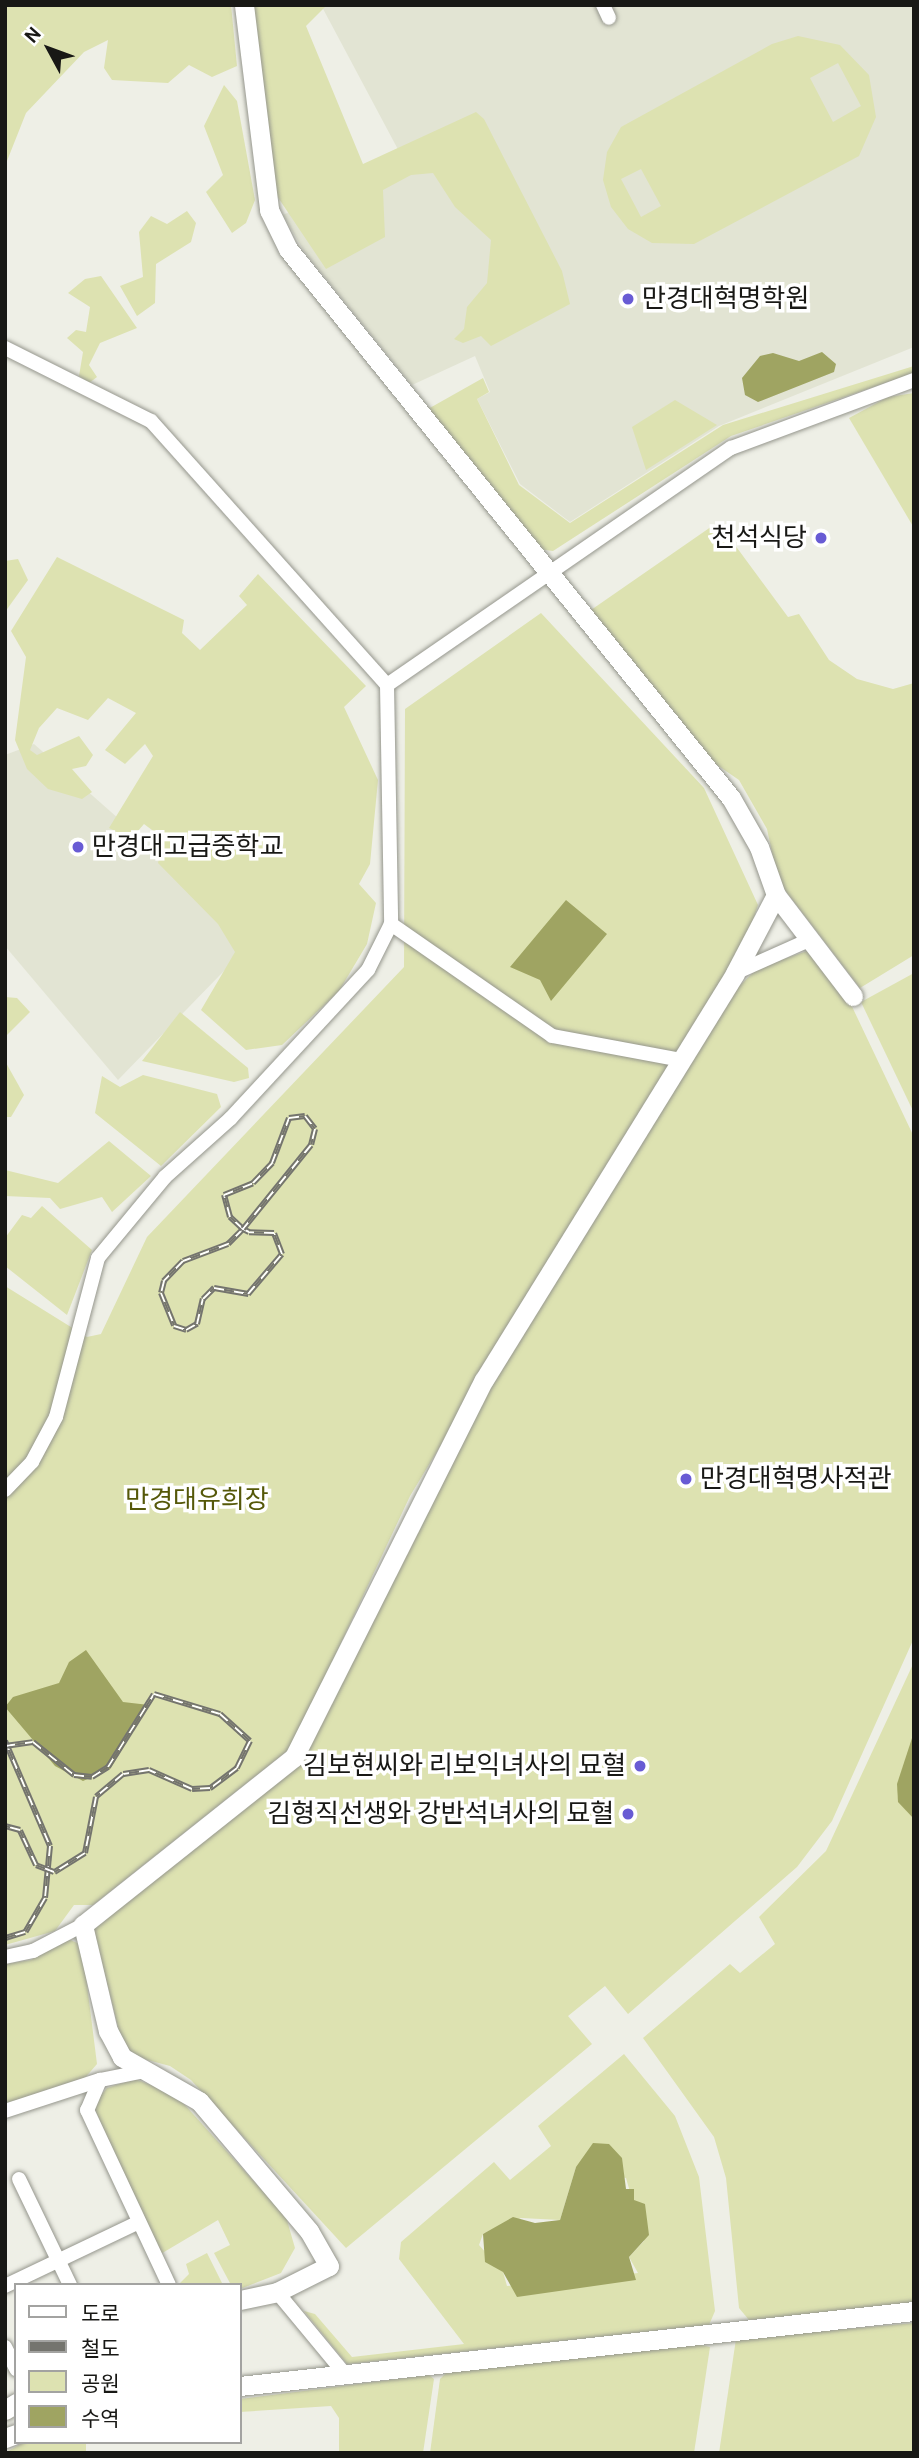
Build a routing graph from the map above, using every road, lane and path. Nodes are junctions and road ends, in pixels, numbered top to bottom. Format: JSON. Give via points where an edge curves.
{"nodes":[{"id":1,"x":244,"y":5,"type":"edge"},
{"id":2,"x":5,"y":348,"type":"edge"},
{"id":3,"x":914,"y":380,"type":"edge"},
{"id":4,"x":546,"y":573,"type":"junction"},
{"id":5,"x":387,"y":685,"type":"junction"},
{"id":6,"x":776,"y":895,"type":"junction"},
{"id":7,"x":391,"y":924,"type":"junction"},
{"id":8,"x":809,"y":940,"type":"junction"},
{"id":9,"x":735,"y":973,"type":"junction"},
{"id":10,"x":853,"y":996,"type":"dead end"},
{"id":11,"x":682,"y":1060,"type":"junction"},
{"id":12,"x":5,"y":1489,"type":"edge"},
{"id":13,"x":83,"y":1925,"type":"junction"},
{"id":14,"x":5,"y":1957,"type":"edge"},
{"id":15,"x":140,"y":2072,"type":"junction"},
{"id":16,"x":100,"y":2080,"type":"junction"},
{"id":17,"x":5,"y":2111,"type":"edge"},
{"id":18,"x":19,"y":2179,"type":"dead end"},
{"id":19,"x":139,"y":2222,"type":"junction"},
{"id":20,"x":58,"y":2260,"type":"junction"},
{"id":21,"x":69,"y":2283,"type":"edge"},
{"id":22,"x":168,"y":2283,"type":"edge"},
{"id":23,"x":5,"y":2286,"type":"edge"},
{"id":24,"x":277,"y":2292,"type":"junction"},
{"id":25,"x":242,"y":2300,"type":"edge"},
{"id":26,"x":914,"y":2311,"type":"edge"},
{"id":27,"x":5,"y":2347,"type":"edge"},
{"id":28,"x":14,"y":2364,"type":"edge"},
{"id":29,"x":344,"y":2373,"type":"junction"},
{"id":30,"x":242,"y":2386,"type":"edge"}],
"edges":[{"from":1,"to":4,"type":"main road","via":[[269,210],[282,237]]},
{"from":2,"to":5,"type":"street","via":[[131,409],[166,437]]},
{"from":3,"to":4,"type":"street","via":[[731,448]]},
{"from":4,"to":5,"type":"street"},
{"from":4,"to":6,"type":"main road","via":[[731,798],[759,847]]},
{"from":5,"to":7,"type":"street"},
{"from":6,"to":8,"type":"main road"},
{"from":6,"to":9,"type":"main road"},
{"from":7,"to":11,"type":"street","via":[[552,1037]]},
{"from":7,"to":12,"type":"street","via":[[368,971],[269,1078],[165,1177],[98,1258],[56,1417],[32,1462]]},
{"from":8,"to":9,"type":"street"},
{"from":8,"to":10,"type":"main road"},
{"from":9,"to":11,"type":"main road"},
{"from":11,"to":13,"type":"main road","via":[[484,1380],[294,1757]]},
{"from":13,"to":14,"type":"street","via":[[33,1951]]},
{"from":13,"to":15,"type":"main road","via":[[108,2031],[122,2057]]},
{"from":15,"to":16,"type":"street"},
{"from":15,"to":24,"type":"main road","via":[[166,2077],[200,2101],[309,2231],[329,2266]]},
{"from":16,"to":17,"type":"street"},
{"from":16,"to":19,"type":"street","via":[[87,2110],[90,2124]]},
{"from":18,"to":20,"type":"street"},
{"from":19,"to":20,"type":"street"},
{"from":19,"to":22,"type":"street"},
{"from":20,"to":21,"type":"street"},
{"from":20,"to":23,"type":"street"},
{"from":24,"to":25,"type":"main road"},
{"from":24,"to":29,"type":"street"},
{"from":26,"to":29,"type":"main road"},
{"from":27,"to":28,"type":"street"},
{"from":29,"to":30,"type":"main road"}]}
